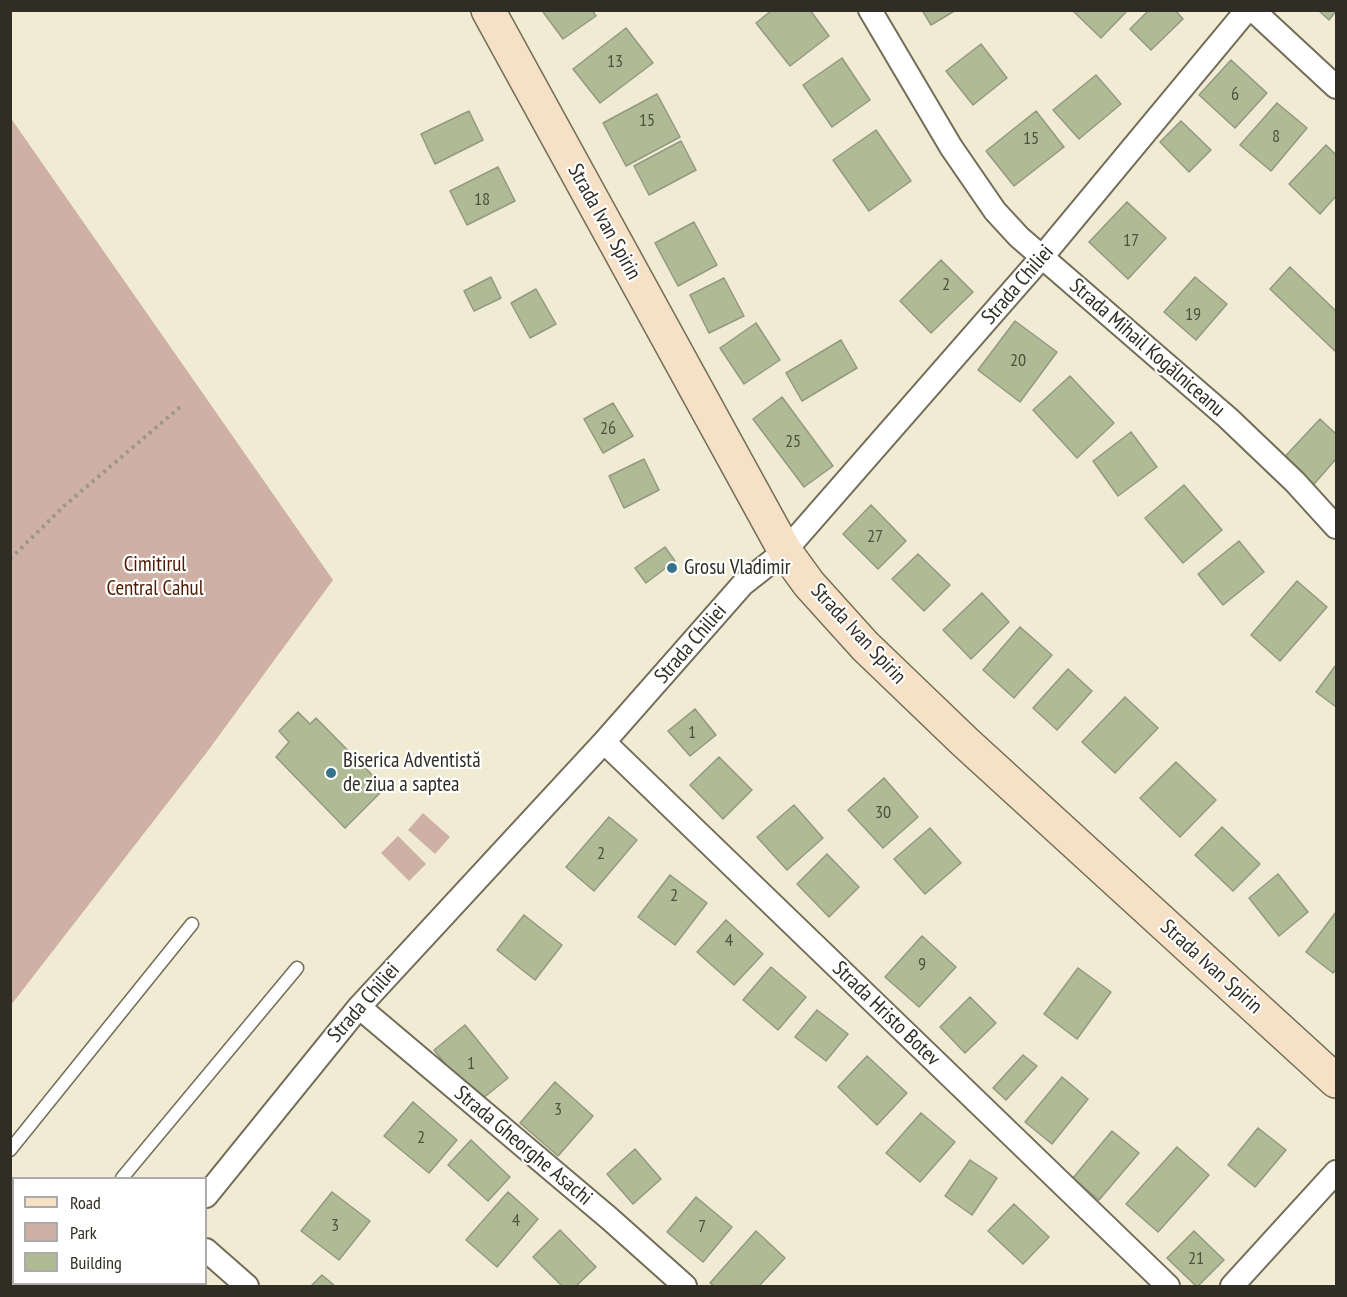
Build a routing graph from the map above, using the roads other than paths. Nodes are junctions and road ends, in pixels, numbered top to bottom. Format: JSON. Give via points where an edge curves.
{"nodes":[{"id":1,"x":488,"y":10,"type":"edge"},
{"id":2,"x":870,"y":10,"type":"edge"},
{"id":3,"x":1247,"y":10,"type":"edge"},
{"id":4,"x":1253,"y":10,"type":"edge"},
{"id":5,"x":1336,"y":87,"type":"edge"},
{"id":6,"x":1042,"y":257,"type":"junction"},
{"id":7,"x":1336,"y":527,"type":"edge"},
{"id":8,"x":785,"y":551,"type":"junction"},
{"id":9,"x":604,"y":742,"type":"junction"},
{"id":10,"x":192,"y":924,"type":"dead end"},
{"id":11,"x":297,"y":968,"type":"dead end"},
{"id":12,"x":359,"y":1006,"type":"junction"},
{"id":13,"x":1336,"y":1081,"type":"edge"},
{"id":14,"x":10,"y":1150,"type":"edge"},
{"id":15,"x":1336,"y":1172,"type":"edge"},
{"id":16,"x":124,"y":1177,"type":"edge"},
{"id":17,"x":207,"y":1195,"type":"edge"},
{"id":18,"x":207,"y":1251,"type":"edge"},
{"id":19,"x":246,"y":1287,"type":"edge"},
{"id":20,"x":685,"y":1287,"type":"edge"},
{"id":21,"x":1168,"y":1287,"type":"edge"},
{"id":22,"x":1232,"y":1287,"type":"edge"}],
"edges":[{"from":1,"to":8,"type":"street","name":"Strada Ivan Spirin"},
{"from":2,"to":6,"type":"street","name":"Strada Mihail Kogălniceanu","via":[[982,193],[1001,218]]},
{"from":3,"to":6,"type":"street","name":"Strada Chiliei"},
{"from":4,"to":5,"type":"street"},
{"from":6,"to":7,"type":"street","name":"Strada Mihail Kogălniceanu","via":[[1228,418]]},
{"from":6,"to":8,"type":"street","name":"Strada Chiliei"},
{"from":8,"to":9,"type":"street","name":"Strada Chiliei","via":[[743,584]]},
{"from":8,"to":13,"type":"street","name":"Strada Ivan Spirin","via":[[865,646],[948,726]]},
{"from":9,"to":12,"type":"street","name":"Strada Chiliei"},
{"from":9,"to":21,"type":"street","name":"Strada Hristo Botev"},
{"from":10,"to":14,"type":"lane"},
{"from":11,"to":16,"type":"lane"},
{"from":12,"to":17,"type":"street","name":"Strada Chiliei"},
{"from":12,"to":20,"type":"street","name":"Strada Gheorghe Asachi"},
{"from":15,"to":22,"type":"street"},
{"from":18,"to":19,"type":"street"}]}
